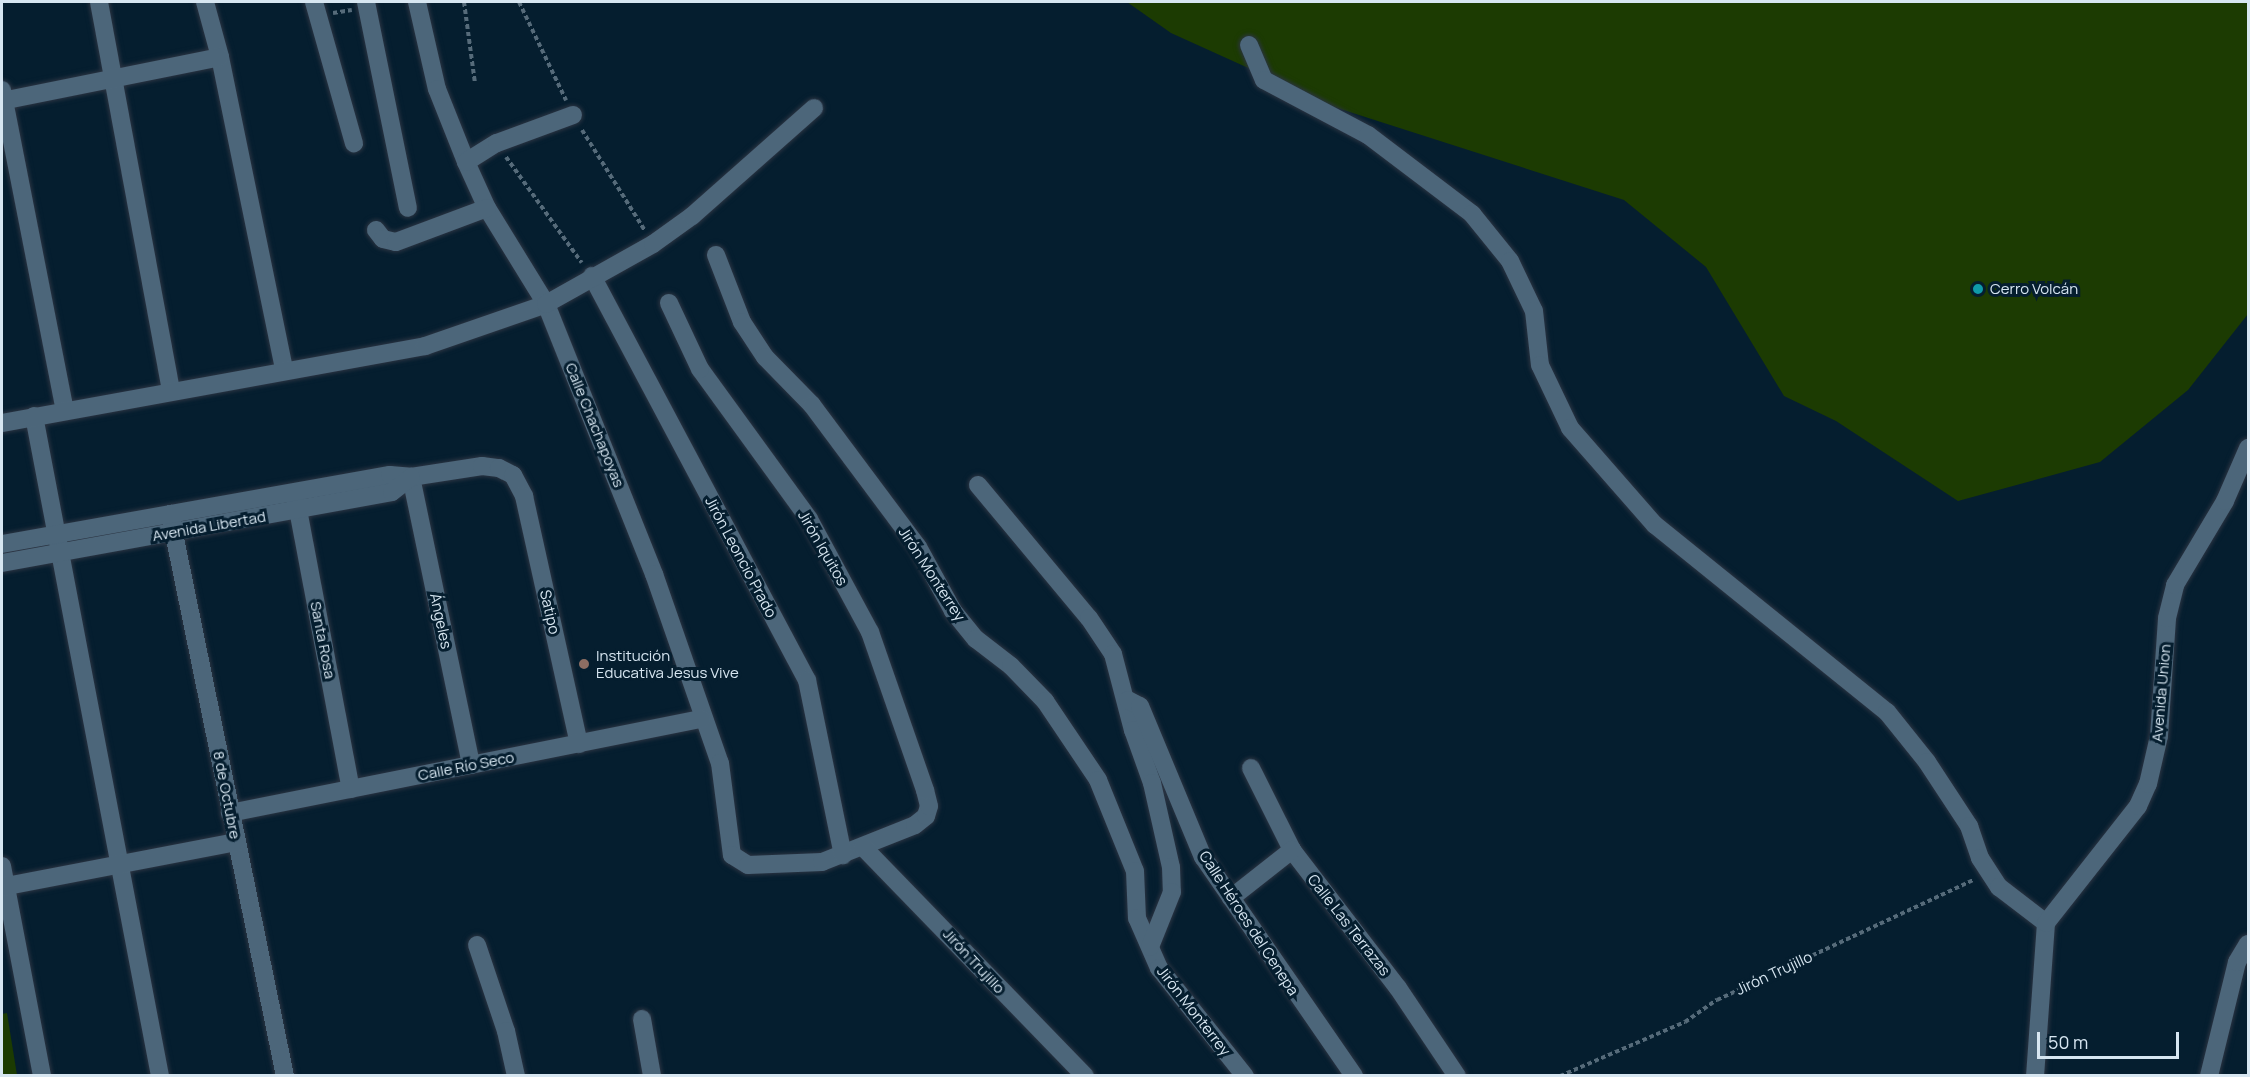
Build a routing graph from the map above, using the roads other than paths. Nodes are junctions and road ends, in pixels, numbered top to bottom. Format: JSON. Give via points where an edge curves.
{"nodes":[{"id":1,"x":99,"y":2,"type":"edge"},
{"id":2,"x":205,"y":2,"type":"edge"},
{"id":3,"x":314,"y":2,"type":"edge"},
{"id":4,"x":366,"y":2,"type":"edge"},
{"id":5,"x":417,"y":2,"type":"edge"},
{"id":6,"x":1249,"y":45,"type":"dead end"},
{"id":7,"x":220,"y":57,"type":"junction"},
{"id":8,"x":115,"y":78,"type":"junction"},
{"id":9,"x":2,"y":97,"type":"edge"},
{"id":10,"x":814,"y":108,"type":"dead end"},
{"id":11,"x":573,"y":115,"type":"dead end"},
{"id":12,"x":354,"y":143,"type":"dead end"},
{"id":13,"x":466,"y":162,"type":"junction"},
{"id":14,"x":408,"y":208,"type":"dead end"},
{"id":15,"x":486,"y":208,"type":"junction"},
{"id":16,"x":376,"y":230,"type":"dead end"},
{"id":17,"x":716,"y":255,"type":"dead end"},
{"id":18,"x":592,"y":276,"type":"junction"},
{"id":19,"x":669,"y":303,"type":"dead end"},
{"id":20,"x":546,"y":304,"type":"junction"},
{"id":21,"x":284,"y":369,"type":"junction"},
{"id":22,"x":171,"y":390,"type":"junction"},
{"id":23,"x":65,"y":410,"type":"junction"},
{"id":24,"x":34,"y":416,"type":"junction"},
{"id":25,"x":2,"y":423,"type":"edge"},
{"id":26,"x":2248,"y":448,"type":"edge"},
{"id":27,"x":411,"y":477,"type":"junction"},
{"id":28,"x":518,"y":481,"type":"joint"},
{"id":29,"x":978,"y":485,"type":"dead end"},
{"id":30,"x":296,"y":501,"type":"junction"},
{"id":31,"x":170,"y":514,"type":"junction"},
{"id":32,"x":174,"y":532,"type":"junction"},
{"id":33,"x":56,"y":534,"type":"junction"},
{"id":34,"x":2,"y":544,"type":"edge"},
{"id":35,"x":58,"y":553,"type":"junction"},
{"id":36,"x":2,"y":563,"type":"edge"},
{"id":37,"x":1128,"y":700,"type":"junction"},
{"id":38,"x":702,"y":719,"type":"junction"},
{"id":39,"x":579,"y":744,"type":"junction"},
{"id":40,"x":471,"y":765,"type":"junction"},
{"id":41,"x":1251,"y":768,"type":"dead end"},
{"id":42,"x":351,"y":789,"type":"junction"},
{"id":43,"x":230,"y":813,"type":"junction"},
{"id":44,"x":236,"y":842,"type":"junction"},
{"id":45,"x":863,"y":847,"type":"junction"},
{"id":46,"x":1292,"y":850,"type":"junction"},
{"id":47,"x":843,"y":855,"type":"junction"},
{"id":48,"x":117,"y":865,"type":"junction"},
{"id":49,"x":2,"y":866,"type":"edge"},
{"id":50,"x":4,"y":887,"type":"edge"},
{"id":51,"x":1230,"y":898,"type":"junction"},
{"id":52,"x":2046,"y":922,"type":"junction"},
{"id":53,"x":2248,"y":944,"type":"edge"},
{"id":54,"x":477,"y":945,"type":"dead end"},
{"id":55,"x":1150,"y":947,"type":"junction"},
{"id":56,"x":642,"y":1019,"type":"dead end"},
{"id":57,"x":42,"y":1076,"type":"edge"},
{"id":58,"x":160,"y":1076,"type":"edge"},
{"id":59,"x":285,"y":1076,"type":"edge"},
{"id":60,"x":516,"y":1076,"type":"edge"},
{"id":61,"x":652,"y":1076,"type":"edge"},
{"id":62,"x":1085,"y":1076,"type":"edge"},
{"id":63,"x":1245,"y":1076,"type":"edge"},
{"id":64,"x":1354,"y":1076,"type":"edge"},
{"id":65,"x":1457,"y":1076,"type":"edge"},
{"id":66,"x":2035,"y":1076,"type":"edge"},
{"id":67,"x":2209,"y":1076,"type":"edge"}],
"edges":[{"from":1,"to":8,"type":"street"},
{"from":2,"to":7,"type":"street"},
{"from":3,"to":12,"type":"street"},
{"from":4,"to":14,"type":"street"},
{"from":5,"to":13,"type":"street","name":"Calle Chachapoyas","via":[[437,89]]},
{"from":6,"to":52,"type":"street","via":[[1264,80],[1368,135],[1472,214],[1510,261],[1534,310],[1540,365],[1570,428],[1655,525],[1887,712],[1927,762],[1969,826],[1999,886]]},
{"from":7,"to":8,"type":"street"},
{"from":7,"to":21,"type":"street"},
{"from":8,"to":9,"type":"street"},
{"from":8,"to":22,"type":"street"},
{"from":9,"to":23,"type":"street"},
{"from":10,"to":18,"type":"street","via":[[692,216],[653,244]]},
{"from":11,"to":13,"type":"street","via":[[497,143]]},
{"from":13,"to":15,"type":"street","name":"Calle Chachapoyas"},
{"from":15,"to":16,"type":"street","via":[[396,242],[383,239]]},
{"from":15,"to":20,"type":"street","name":"Calle Chachapoyas"},
{"from":17,"to":55,"type":"street","name":"Jirón Monterrey","via":[[742,322],[765,357],[812,405],[918,547],[953,611],[976,639],[1011,666],[1044,701],[1098,780],[1135,871],[1137,918]]},
{"from":18,"to":20,"type":"street"},
{"from":18,"to":47,"type":"street","name":"Jirón Leoncio Prado","via":[[807,680]]},
{"from":19,"to":45,"type":"street","name":"Jirón Iquitos","via":[[700,369],[809,519],[870,632],[929,806],[926,816]]},
{"from":20,"to":21,"type":"street","via":[[425,346]]},
{"from":20,"to":38,"type":"street","name":"Calle Chachapoyas","via":[[654,574]]},
{"from":21,"to":22,"type":"street"},
{"from":22,"to":23,"type":"street"},
{"from":23,"to":24,"type":"street"},
{"from":24,"to":25,"type":"street"},
{"from":24,"to":33,"type":"street"},
{"from":26,"to":52,"type":"street","name":"Avenida Union","via":[[2226,501],[2175,585],[2167,618],[2159,736],[2148,784],[2138,806]]},
{"from":27,"to":28,"type":"street","name":"Avenida Libertad","via":[[482,466],[499,468]]},
{"from":27,"to":30,"type":"street","name":"Avenida Libertad","via":[[392,492]]},
{"from":27,"to":40,"type":"street","name":"Ángeles"},
{"from":28,"to":39,"type":"street","name":"Satipo"},
{"from":29,"to":37,"type":"street","name":"Calle Héroes del Cenepa","via":[[1089,618],[1113,654]]},
{"from":30,"to":31,"type":"street","name":"Avenida Libertad"},
{"from":30,"to":32,"type":"street","name":"Avenida Libertad"},
{"from":30,"to":42,"type":"street","name":"Santa Rosa"},
{"from":31,"to":32,"type":"street","name":"8 de Octubre"},
{"from":31,"to":33,"type":"street","name":"Avenida Libertad"},
{"from":32,"to":35,"type":"street","name":"Avenida Libertad"},
{"from":32,"to":43,"type":"street","name":"8 de Octubre"},
{"from":33,"to":34,"type":"street","name":"Avenida Libertad"},
{"from":33,"to":35,"type":"street"},
{"from":35,"to":36,"type":"street","name":"Avenida Libertad"},
{"from":35,"to":48,"type":"street"},
{"from":37,"to":51,"type":"street","name":"Calle Héroes del Cenepa","via":[[1140,706],[1203,857]]},
{"from":37,"to":55,"type":"street","name":"Calle Héroes del Cenepa","via":[[1171,867],[1172,892]]},
{"from":38,"to":39,"type":"street","name":"Calle Río Seco"},
{"from":38,"to":47,"type":"street","name":"Calle Chachapoyas","via":[[720,762],[729,844],[738,862],[748,866],[822,862]]},
{"from":39,"to":40,"type":"street","name":"Calle Río Seco"},
{"from":40,"to":42,"type":"street","name":"Calle Río Seco"},
{"from":41,"to":46,"type":"street","name":"Calle Las Terrazas"},
{"from":42,"to":43,"type":"street","name":"Calle Río Seco"},
{"from":43,"to":44,"type":"street","name":"8 de Octubre"},
{"from":44,"to":48,"type":"street"},
{"from":44,"to":59,"type":"street","name":"8 de Octubre"},
{"from":45,"to":47,"type":"street"},
{"from":45,"to":62,"type":"street","name":"Jirón Trujillo"},
{"from":46,"to":51,"type":"street"},
{"from":46,"to":65,"type":"street","name":"Calle Las Terrazas","via":[[1398,988]]},
{"from":48,"to":50,"type":"street"},
{"from":48,"to":58,"type":"street"},
{"from":49,"to":50,"type":"street"},
{"from":50,"to":57,"type":"street"},
{"from":51,"to":64,"type":"street","name":"Calle Héroes del Cenepa"},
{"from":52,"to":66,"type":"street"},
{"from":53,"to":67,"type":"street","via":[[2237,962]]},
{"from":54,"to":60,"type":"street","via":[[506,1031]]},
{"from":55,"to":63,"type":"street","name":"Jirón Monterrey","via":[[1159,968]]},
{"from":56,"to":61,"type":"street"}]}
